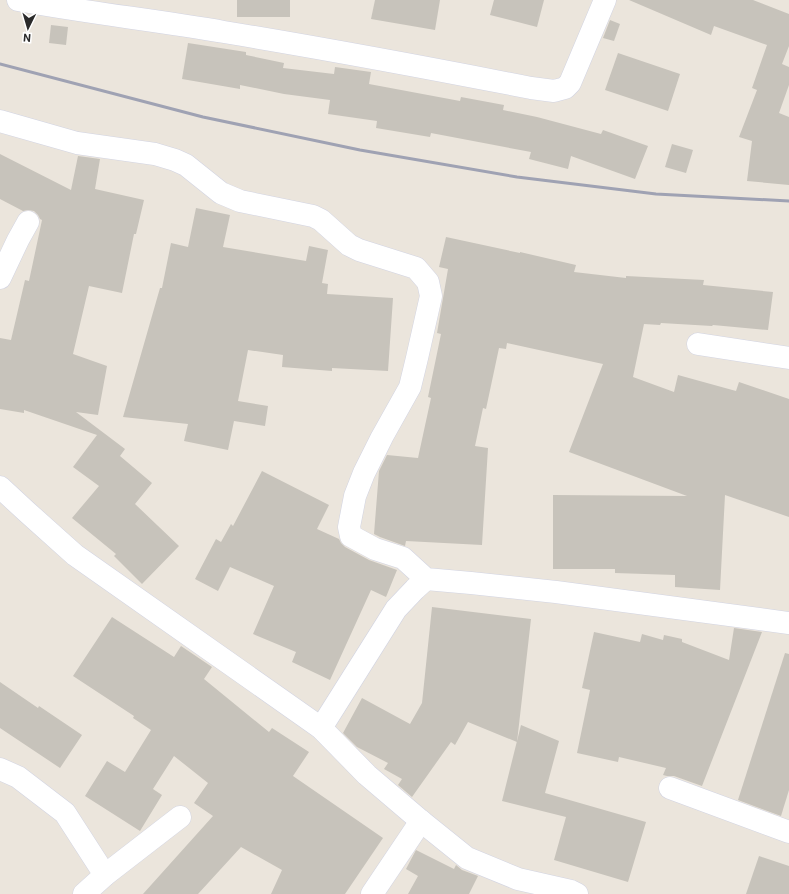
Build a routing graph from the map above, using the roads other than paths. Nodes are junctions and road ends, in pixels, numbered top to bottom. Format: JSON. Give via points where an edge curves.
{"nodes":[{"id":1,"x":18,"y":0,"type":"edge"},
{"id":2,"x":605,"y":0,"type":"edge"},
{"id":3,"x":0,"y":121,"type":"edge"},
{"id":4,"x":28,"y":222,"type":"dead end"},
{"id":5,"x":0,"y":278,"type":"edge"},
{"id":6,"x":698,"y":344,"type":"dead end"},
{"id":7,"x":789,"y":358,"type":"edge"},
{"id":8,"x":0,"y":487,"type":"edge"},
{"id":9,"x":426,"y":579,"type":"junction"},
{"id":10,"x":789,"y":623,"type":"edge"},
{"id":11,"x":321,"y":728,"type":"junction"},
{"id":12,"x":0,"y":769,"type":"edge"},
{"id":13,"x":670,"y":788,"type":"dead end"},
{"id":14,"x":180,"y":817,"type":"dead end"},
{"id":15,"x":422,"y":821,"type":"junction"},
{"id":16,"x":789,"y":832,"type":"edge"},
{"id":17,"x":105,"y":875,"type":"junction"},
{"id":18,"x":84,"y":894,"type":"edge"},
{"id":19,"x":372,"y":894,"type":"edge"},
{"id":20,"x":577,"y":894,"type":"edge"}],
"edges":[{"from":1,"to":2,"type":"street","via":[[345,52],[554,91],[565,88],[570,83]]},
{"from":3,"to":9,"type":"street","via":[[77,143],[155,154],[175,160],[186,165],[221,193],[240,202],[314,216],[354,248],[416,268],[428,282],[431,296],[418,358],[410,387],[364,473],[355,496],[349,527],[351,536],[375,549],[403,558]]},
{"from":4,"to":5,"type":"street"},
{"from":6,"to":7,"type":"street"},
{"from":8,"to":11,"type":"street","via":[[75,555]]},
{"from":9,"to":10,"type":"street","via":[[556,592]]},
{"from":9,"to":11,"type":"street","via":[[396,609]]},
{"from":11,"to":15,"type":"street","via":[[367,775]]},
{"from":12,"to":17,"type":"street","via":[[18,777],[65,813]]},
{"from":13,"to":16,"type":"street"},
{"from":14,"to":17,"type":"street"},
{"from":15,"to":19,"type":"street"},
{"from":15,"to":20,"type":"street","via":[[467,858],[518,879]]},
{"from":17,"to":18,"type":"street"}]}
